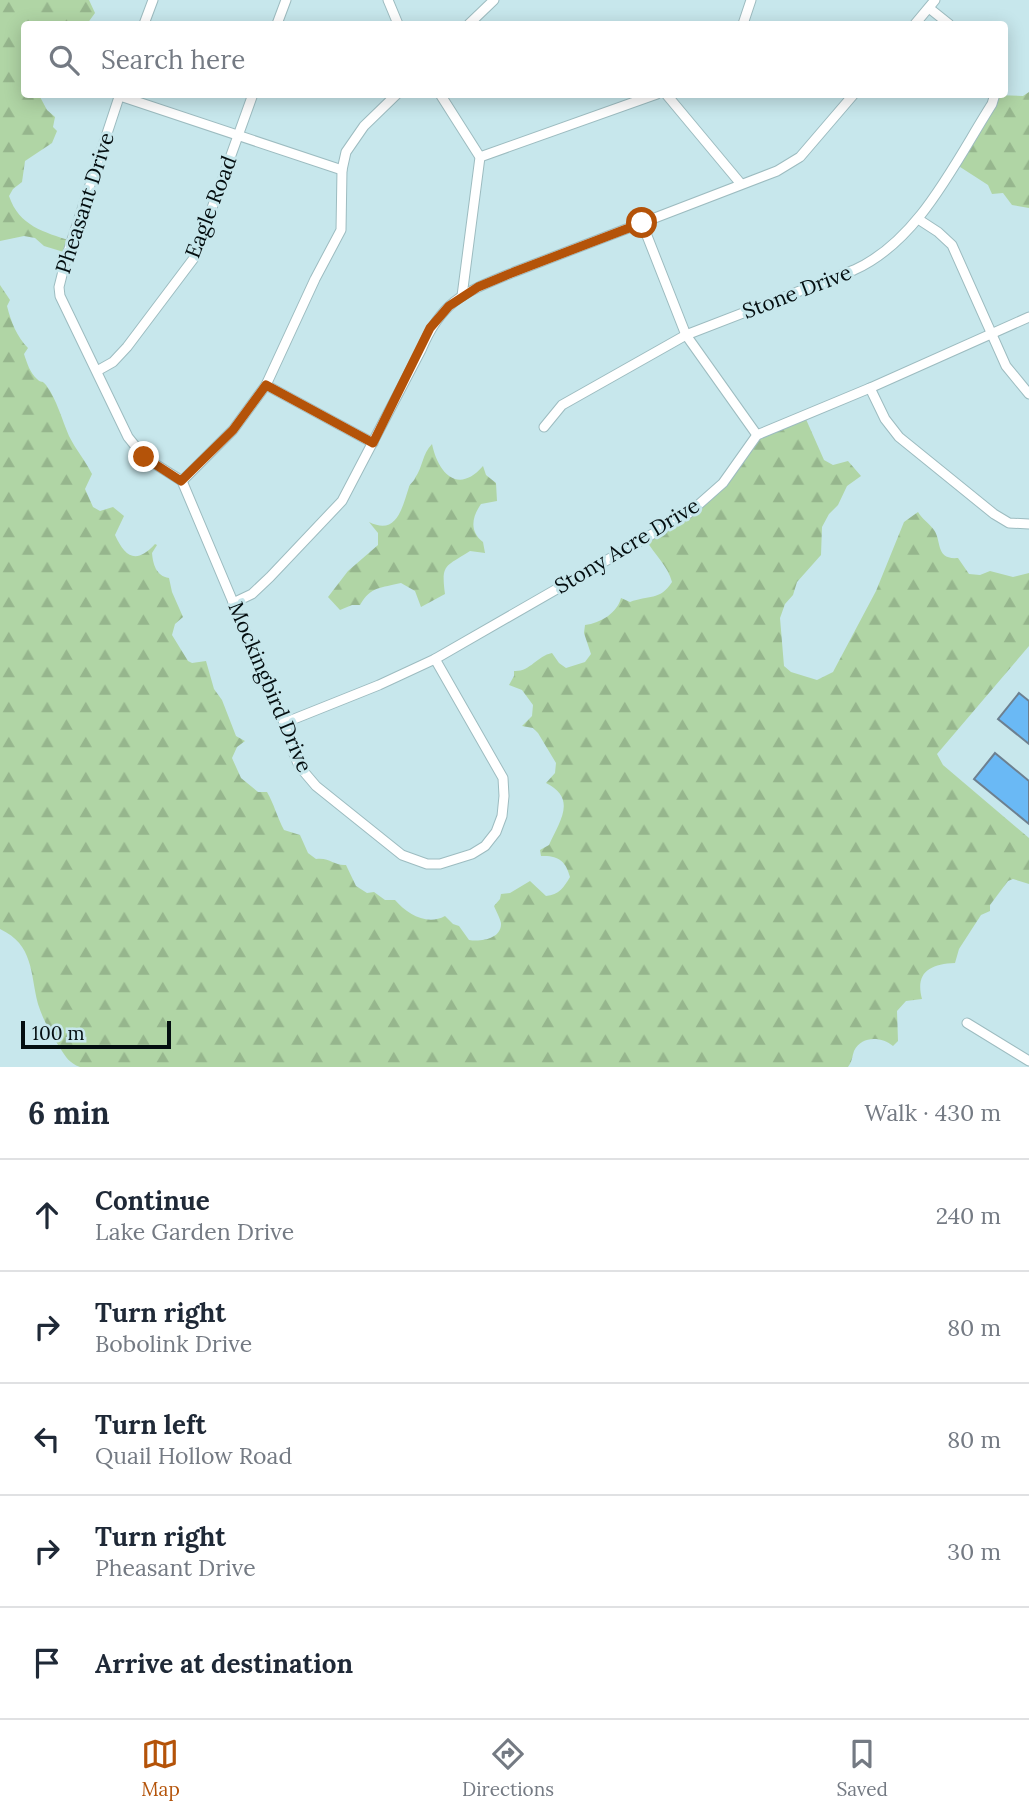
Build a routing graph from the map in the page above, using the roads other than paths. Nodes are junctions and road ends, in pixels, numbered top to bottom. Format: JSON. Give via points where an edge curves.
{"nodes":[{"id":1,"x":153,"y":0,"type":"edge"},
{"id":2,"x":286,"y":0,"type":"edge"},
{"id":3,"x":388,"y":0,"type":"edge"},
{"id":4,"x":494,"y":0,"type":"edge"},
{"id":5,"x":751,"y":0,"type":"edge"},
{"id":6,"x":932,"y":4,"type":"edge"},
{"id":7,"x":145,"y":21,"type":"edge"},
{"id":8,"x":278,"y":21,"type":"edge"},
{"id":9,"x":397,"y":21,"type":"edge"},
{"id":10,"x":472,"y":21,"type":"edge"},
{"id":11,"x":744,"y":21,"type":"edge"},
{"id":12,"x":918,"y":21,"type":"edge"},
{"id":13,"x":946,"y":21,"type":"edge"},
{"id":14,"x":119,"y":98,"type":"edge"},
{"id":15,"x":129,"y":98,"type":"edge"},
{"id":16,"x":252,"y":98,"type":"edge"},
{"id":17,"x":393,"y":98,"type":"edge"},
{"id":18,"x":443,"y":98,"type":"edge"},
{"id":19,"x":646,"y":98,"type":"edge"},
{"id":20,"x":669,"y":98,"type":"edge"},
{"id":21,"x":851,"y":98,"type":"edge"},
{"id":22,"x":994,"y":98,"type":"edge"},
{"id":23,"x":239,"y":135,"type":"junction"},
{"id":24,"x":480,"y":157,"type":"junction"},
{"id":25,"x":342,"y":170,"type":"junction"},
{"id":26,"x":741,"y":184,"type":"junction"},
{"id":27,"x":918,"y":219,"type":"junction"},
{"id":28,"x":642,"y":223,"type":"junction"},
{"id":29,"x":462,"y":296,"type":"junction"},
{"id":30,"x":1029,"y":317,"type":"edge"},
{"id":31,"x":991,"y":333,"type":"junction"},
{"id":32,"x":686,"y":335,"type":"junction"},
{"id":33,"x":97,"y":371,"type":"junction"},
{"id":34,"x":266,"y":385,"type":"junction"},
{"id":35,"x":870,"y":388,"type":"junction"},
{"id":36,"x":1029,"y":394,"type":"edge"},
{"id":37,"x":544,"y":427,"type":"dead end"},
{"id":38,"x":757,"y":435,"type":"junction"},
{"id":39,"x":373,"y":443,"type":"junction"},
{"id":40,"x":181,"y":481,"type":"junction"},
{"id":41,"x":1029,"y":524,"type":"edge"},
{"id":42,"x":233,"y":603,"type":"junction"},
{"id":43,"x":435,"y":659,"type":"junction"},
{"id":44,"x":284,"y":723,"type":"junction"},
{"id":45,"x":967,"y":1023,"type":"dead end"},
{"id":46,"x":1029,"y":1060,"type":"edge"},
{"id":47,"x":1025,"y":1067,"type":"edge"}],
"edges":[{"from":1,"to":7,"type":"street"},
{"from":2,"to":8,"type":"street"},
{"from":3,"to":9,"type":"street"},
{"from":4,"to":10,"type":"street"},
{"from":5,"to":11,"type":"street"},
{"from":6,"to":12,"type":"street"},
{"from":6,"to":13,"type":"street"},
{"from":14,"to":33,"type":"street","name":"Pheasant Drive","via":[[59,287],[64,307]]},
{"from":15,"to":23,"type":"street"},
{"from":16,"to":23,"type":"street","name":"Eagle Road"},
{"from":17,"to":25,"type":"street","via":[[355,136]]},
{"from":18,"to":24,"type":"street"},
{"from":19,"to":24,"type":"street"},
{"from":20,"to":26,"type":"street"},
{"from":21,"to":26,"type":"street","via":[[800,158]]},
{"from":22,"to":27,"type":"street","name":"Stone Drive"},
{"from":23,"to":25,"type":"street"},
{"from":23,"to":33,"type":"street","name":"Eagle Road","via":[[194,258],[127,347]]},
{"from":24,"to":29,"type":"street"},
{"from":25,"to":34,"type":"street","via":[[341,230]]},
{"from":26,"to":28,"type":"street"},
{"from":27,"to":31,"type":"street","via":[[952,245]]},
{"from":27,"to":32,"type":"street","name":"Stone Drive","via":[[885,253],[865,265]]},
{"from":28,"to":29,"type":"street"},
{"from":28,"to":32,"type":"street"},
{"from":29,"to":39,"type":"street","via":[[433,322]]},
{"from":30,"to":31,"type":"street"},
{"from":31,"to":35,"type":"street"},
{"from":31,"to":36,"type":"street","via":[[1006,366]]},
{"from":32,"to":37,"type":"street","name":"Stone Drive","via":[[562,405]]},
{"from":32,"to":38,"type":"street"},
{"from":33,"to":40,"type":"street","name":"Pheasant Drive","via":[[136,449]]},
{"from":34,"to":39,"type":"street"},
{"from":34,"to":40,"type":"street","via":[[233,430]]},
{"from":35,"to":38,"type":"street"},
{"from":35,"to":41,"type":"street","via":[[900,437],[994,514],[1017,525]]},
{"from":38,"to":43,"type":"street","name":"Stony Acre Drive","via":[[723,483],[689,513]]},
{"from":39,"to":42,"type":"street","via":[[342,501],[270,577]]},
{"from":40,"to":42,"type":"street","name":"Mockingbird Drive"},
{"from":42,"to":44,"type":"street","name":"Mockingbird Drive"},
{"from":43,"to":44,"type":"street","name":"Stony Acre Drive"},
{"from":43,"to":44,"type":"street","name":"Mockingbird Drive","via":[[503,778],[502,816],[485,846],[472,854],[440,864],[402,855],[316,786],[299,766]]},
{"from":45,"to":46,"type":"street"},
{"from":46,"to":47,"type":"street"}]}
